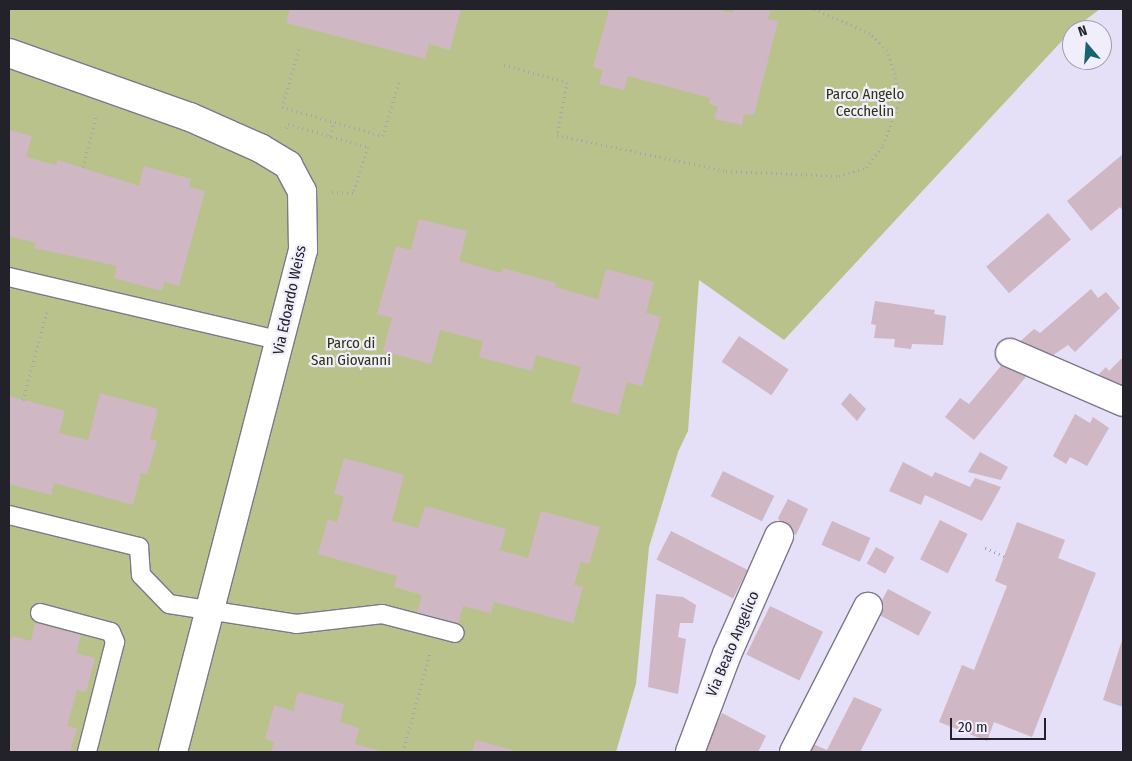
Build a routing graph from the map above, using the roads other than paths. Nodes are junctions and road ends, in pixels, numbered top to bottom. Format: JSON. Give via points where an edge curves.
{"nodes":[{"id":1,"x":13,"y":62,"type":"edge"},
{"id":2,"x":9,"y":277,"type":"edge"},
{"id":3,"x":282,"y":341,"type":"junction"},
{"id":4,"x":1010,"y":353,"type":"dead end"},
{"id":5,"x":1123,"y":402,"type":"edge"},
{"id":6,"x":9,"y":515,"type":"edge"},
{"id":7,"x":779,"y":536,"type":"dead end"},
{"id":8,"x":868,"y":607,"type":"dead end"},
{"id":9,"x":210,"y":612,"type":"junction"},
{"id":10,"x":40,"y":613,"type":"dead end"},
{"id":11,"x":455,"y":632,"type":"dead end"},
{"id":12,"x":88,"y":752,"type":"edge"},
{"id":13,"x":173,"y":752,"type":"edge"},
{"id":14,"x":690,"y":752,"type":"edge"},
{"id":15,"x":794,"y":752,"type":"edge"}],
"edges":[{"from":1,"to":3,"type":"street","name":"Via Edoardo Weiss","via":[[104,85],[190,117],[260,148],[288,165],[302,191],[303,250]]},
{"from":2,"to":3,"type":"lane"},
{"from":3,"to":9,"type":"street","name":"Via Edoardo Weiss"},
{"from":4,"to":5,"type":"street"},
{"from":6,"to":9,"type":"lane","via":[[139,547],[141,575],[170,604]]},
{"from":7,"to":14,"type":"street","name":"Via Beato Angelico","via":[[727,654]]},
{"from":8,"to":15,"type":"street"},
{"from":9,"to":11,"type":"lane","via":[[296,624],[382,614]]},
{"from":9,"to":13,"type":"street","name":"Via Edoardo Weiss"},
{"from":10,"to":12,"type":"lane","via":[[112,632],[115,642]]}]}
